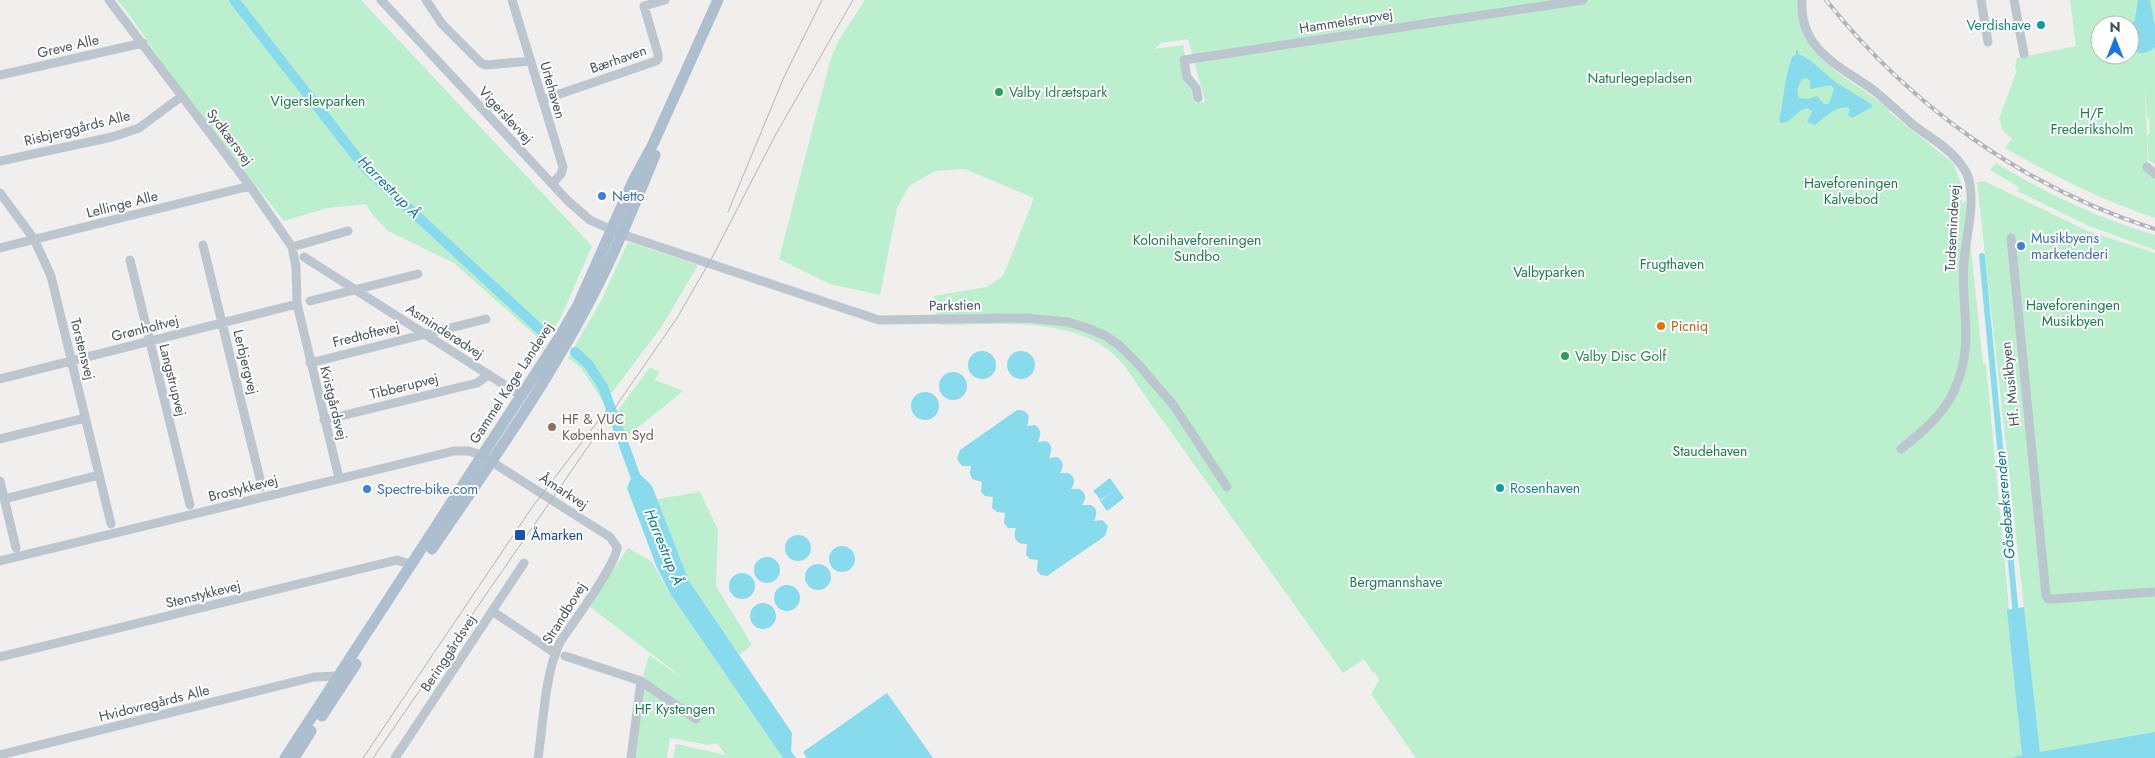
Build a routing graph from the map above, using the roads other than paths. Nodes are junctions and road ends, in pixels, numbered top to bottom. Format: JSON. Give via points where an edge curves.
{"nodes":[{"id":1,"x":109,"y":0,"type":"edge"},
{"id":2,"x":381,"y":0,"type":"edge"},
{"id":3,"x":426,"y":0,"type":"edge"},
{"id":4,"x":512,"y":0,"type":"edge"},
{"id":5,"x":665,"y":0,"type":"edge"},
{"id":6,"x":718,"y":0,"type":"edge"},
{"id":7,"x":723,"y":0,"type":"edge"},
{"id":8,"x":1582,"y":0,"type":"edge"},
{"id":9,"x":1802,"y":0,"type":"edge"},
{"id":10,"x":1981,"y":0,"type":"edge"},
{"id":11,"x":2014,"y":0,"type":"edge"},
{"id":12,"x":1988,"y":42,"type":"dead end"},
{"id":13,"x":143,"y":43,"type":"junction"},
{"id":14,"x":2024,"y":54,"type":"dead end"},
{"id":15,"x":530,"y":61,"type":"junction"},
{"id":16,"x":0,"y":75,"type":"edge"},
{"id":17,"x":182,"y":96,"type":"junction"},
{"id":18,"x":1198,"y":98,"type":"dead end"},
{"id":19,"x":542,"y":100,"type":"junction"},
{"id":20,"x":0,"y":160,"type":"edge"},
{"id":21,"x":2147,"y":166,"type":"dead end"},
{"id":22,"x":2155,"y":174,"type":"edge"},
{"id":23,"x":552,"y":184,"type":"junction"},
{"id":24,"x":250,"y":186,"type":"junction"},
{"id":25,"x":0,"y":193,"type":"edge"},
{"id":26,"x":348,"y":231,"type":"dead end"},
{"id":27,"x":616,"y":232,"type":"junction"},
{"id":28,"x":2011,"y":238,"type":"dead end"},
{"id":29,"x":34,"y":239,"type":"junction"},
{"id":30,"x":203,"y":245,"type":"dead end"},
{"id":31,"x":292,"y":246,"type":"junction"},
{"id":32,"x":0,"y":248,"type":"edge"},
{"id":33,"x":304,"y":257,"type":"dead end"},
{"id":34,"x":130,"y":260,"type":"dead end"},
{"id":35,"x":418,"y":274,"type":"dead end"},
{"id":36,"x":354,"y":289,"type":"junction"},
{"id":37,"x":310,"y":301,"type":"dead end"},
{"id":38,"x":297,"y":304,"type":"junction"},
{"id":39,"x":486,"y":319,"type":"dead end"},
{"id":40,"x":222,"y":323,"type":"junction"},
{"id":41,"x":425,"y":334,"type":"junction"},
{"id":42,"x":150,"y":341,"type":"junction"},
{"id":43,"x":555,"y":352,"type":"junction"},
{"id":44,"x":72,"y":361,"type":"junction"},
{"id":45,"x":310,"y":362,"type":"junction"},
{"id":46,"x":488,"y":375,"type":"junction"},
{"id":47,"x":1,"y":377,"type":"edge"},
{"id":48,"x":522,"y":396,"type":"junction"},
{"id":49,"x":85,"y":418,"type":"junction"},
{"id":50,"x":324,"y":420,"type":"junction"},
{"id":51,"x":0,"y":439,"type":"edge"},
{"id":52,"x":1901,"y":449,"type":"dead end"},
{"id":53,"x":481,"y":455,"type":"junction"},
{"id":54,"x":491,"y":462,"type":"junction"},
{"id":55,"x":99,"y":475,"type":"junction"},
{"id":56,"x":339,"y":478,"type":"junction"},
{"id":57,"x":0,"y":481,"type":"edge"},
{"id":58,"x":262,"y":487,"type":"dead end"},
{"id":59,"x":1227,"y":488,"type":"dead end"},
{"id":60,"x":4,"y":499,"type":"junction"},
{"id":61,"x":190,"y":505,"type":"dead end"},
{"id":62,"x":111,"y":524,"type":"dead end"},
{"id":63,"x":617,"y":547,"type":"joint"},
{"id":64,"x":16,"y":548,"type":"dead end"},
{"id":65,"x":0,"y":561,"type":"edge"},
{"id":66,"x":524,"y":563,"type":"dead end"},
{"id":67,"x":412,"y":564,"type":"junction"},
{"id":68,"x":2155,"y":592,"type":"edge"},
{"id":69,"x":492,"y":611,"type":"junction"},
{"id":70,"x":555,"y":653,"type":"junction"},
{"id":71,"x":565,"y":656,"type":"dead end"},
{"id":72,"x":0,"y":657,"type":"edge"},
{"id":73,"x":338,"y":676,"type":"junction"},
{"id":74,"x":314,"y":677,"type":"junction"},
{"id":75,"x":641,"y":681,"type":"junction"},
{"id":76,"x":330,"y":688,"type":"junction"},
{"id":77,"x":696,"y":719,"type":"dead end"},
{"id":78,"x":0,"y":755,"type":"edge"},
{"id":79,"x":285,"y":758,"type":"edge"},
{"id":80,"x":294,"y":758,"type":"edge"},
{"id":81,"x":395,"y":758,"type":"edge"},
{"id":82,"x":538,"y":758,"type":"edge"},
{"id":83,"x":631,"y":758,"type":"edge"}],
"edges":[{"from":1,"to":13,"type":"street","name":"Sydkærsvej"},
{"from":2,"to":23,"type":"street","name":"Vigerslevvej"},
{"from":3,"to":15,"type":"street","via":[[442,24],[481,63]]},
{"from":4,"to":15,"type":"street","name":"Urtehaven"},
{"from":5,"to":19,"type":"street","name":"Bærhaven","via":[[644,6],[658,54],[656,61]]},
{"from":6,"to":27,"type":"main road","name":"Gammel Køge Landevej","via":[[633,181]]},
{"from":7,"to":27,"type":"main road","name":"Gammel Køge Landevej"},
{"from":8,"to":18,"type":"street","name":"Hammelstrupvej","via":[[1184,60],[1187,77],[1196,88]]},
{"from":9,"to":52,"type":"street","name":"Tudsemindevej","via":[[1802,21],[1821,54],[1879,94],[1941,145],[1958,160],[1968,175],[1970,201],[1963,281],[1967,342],[1962,372],[1942,410],[1922,433]]},
{"from":10,"to":12,"type":"street"},
{"from":11,"to":14,"type":"street"},
{"from":13,"to":16,"type":"street","name":"Greve Alle"},
{"from":13,"to":17,"type":"street","name":"Sydkærsvej"},
{"from":15,"to":19,"type":"street","name":"Urtehaven"},
{"from":17,"to":20,"type":"street","name":"Risbjerggårds Alle","via":[[139,128],[112,137]]},
{"from":17,"to":24,"type":"street","name":"Sydkærsvej"},
{"from":19,"to":23,"type":"street","name":"Urtehaven","via":[[563,167]]},
{"from":21,"to":22,"type":"street"},
{"from":23,"to":27,"type":"street","name":"Vigerslevvej","via":[[580,214]]},
{"from":24,"to":29,"type":"street","name":"Lellinge Alle"},
{"from":24,"to":31,"type":"street","name":"Sydkærsvej"},
{"from":25,"to":29,"type":"street","name":"Torstensvej"},
{"from":26,"to":31,"type":"street"},
{"from":27,"to":43,"type":"main road","name":"Gammel Køge Landevej","via":[[598,286]]},
{"from":27,"to":59,"type":"street","name":"Parkstien","via":[[879,320],[1026,318],[1068,322],[1087,328],[1120,346],[1152,380],[1174,406]]},
{"from":28,"to":68,"type":"street","name":"Hf. Musikbyen","via":[[2046,595],[2052,599]]},
{"from":29,"to":32,"type":"street","name":"Lellinge Alle"},
{"from":29,"to":44,"type":"street","name":"Torstensvej","via":[[51,276]]},
{"from":30,"to":40,"type":"street","name":"Lerbjergvej"},
{"from":31,"to":38,"type":"street","name":"Sydkærsvej"},
{"from":33,"to":36,"type":"street","name":"Asminderødvej"},
{"from":34,"to":42,"type":"street","name":"Langstrupvej"},
{"from":35,"to":36,"type":"street"},
{"from":36,"to":37,"type":"street"},
{"from":36,"to":41,"type":"street","name":"Asminderødvej"},
{"from":38,"to":40,"type":"street","name":"Grønholtvej"},
{"from":38,"to":45,"type":"street","name":"Kvistgårdsvej"},
{"from":39,"to":41,"type":"street","name":"Fredtoftevej"},
{"from":40,"to":42,"type":"street","name":"Grønholtvej"},
{"from":40,"to":58,"type":"street","name":"Lerbjergvej"},
{"from":41,"to":45,"type":"street","name":"Fredtoftevej"},
{"from":41,"to":46,"type":"street","name":"Asminderødvej"},
{"from":42,"to":44,"type":"street","name":"Grønholtvej"},
{"from":42,"to":61,"type":"street","name":"Langstrupvej"},
{"from":43,"to":48,"type":"main road","name":"Gammel Køge Landevej"},
{"from":43,"to":54,"type":"main road","name":"Gammel Køge Landevej"},
{"from":44,"to":47,"type":"street","name":"Grønholtvej"},
{"from":44,"to":49,"type":"street","name":"Torstensvej"},
{"from":45,"to":50,"type":"street","name":"Kvistgårdsvej"},
{"from":46,"to":48,"type":"street","name":"Asminderødvej"},
{"from":46,"to":50,"type":"street","name":"Tibberupvej","via":[[477,382]]},
{"from":48,"to":53,"type":"main road","name":"Gammel Køge Landevej"},
{"from":49,"to":51,"type":"street"},
{"from":49,"to":55,"type":"street","name":"Torstensvej"},
{"from":50,"to":56,"type":"street","name":"Kvistgårdsvej"},
{"from":53,"to":54,"type":"street","name":"Brostykkevej"},
{"from":53,"to":56,"type":"street","name":"Brostykkevej","via":[[454,450]]},
{"from":53,"to":67,"type":"main road","name":"Gammel Køge Landevej"},
{"from":54,"to":63,"type":"street","name":"Åmarkvej","via":[[610,538]]},
{"from":54,"to":80,"type":"main road","name":"Gammel Køge Landevej"},
{"from":55,"to":60,"type":"street"},
{"from":55,"to":62,"type":"street","name":"Torstensvej"},
{"from":56,"to":65,"type":"street","name":"Brostykkevej"},
{"from":57,"to":60,"type":"street"},
{"from":60,"to":64,"type":"street"},
{"from":63,"to":70,"type":"street","name":"Strandbovej","via":[[609,568]]},
{"from":66,"to":69,"type":"street","name":"Beringgårdsvej"},
{"from":67,"to":72,"type":"street","name":"Stenstykkevej","via":[[397,560]]},
{"from":67,"to":73,"type":"main road","name":"Gammel Køge Landevej"},
{"from":69,"to":70,"type":"street"},
{"from":69,"to":81,"type":"street","name":"Beringgårdsvej"},
{"from":70,"to":82,"type":"street","name":"Strandbovej"},
{"from":71,"to":75,"type":"street"},
{"from":73,"to":74,"type":"street","name":"Hvidovregårds Alle"},
{"from":73,"to":76,"type":"main road","name":"Gammel Køge Landevej"},
{"from":74,"to":76,"type":"street","via":[[324,679]]},
{"from":74,"to":78,"type":"street","name":"Hvidovregårds Alle"},
{"from":75,"to":77,"type":"street"},
{"from":75,"to":83,"type":"street"},
{"from":76,"to":79,"type":"main road","name":"Gammel Køge Landevej"}]}
